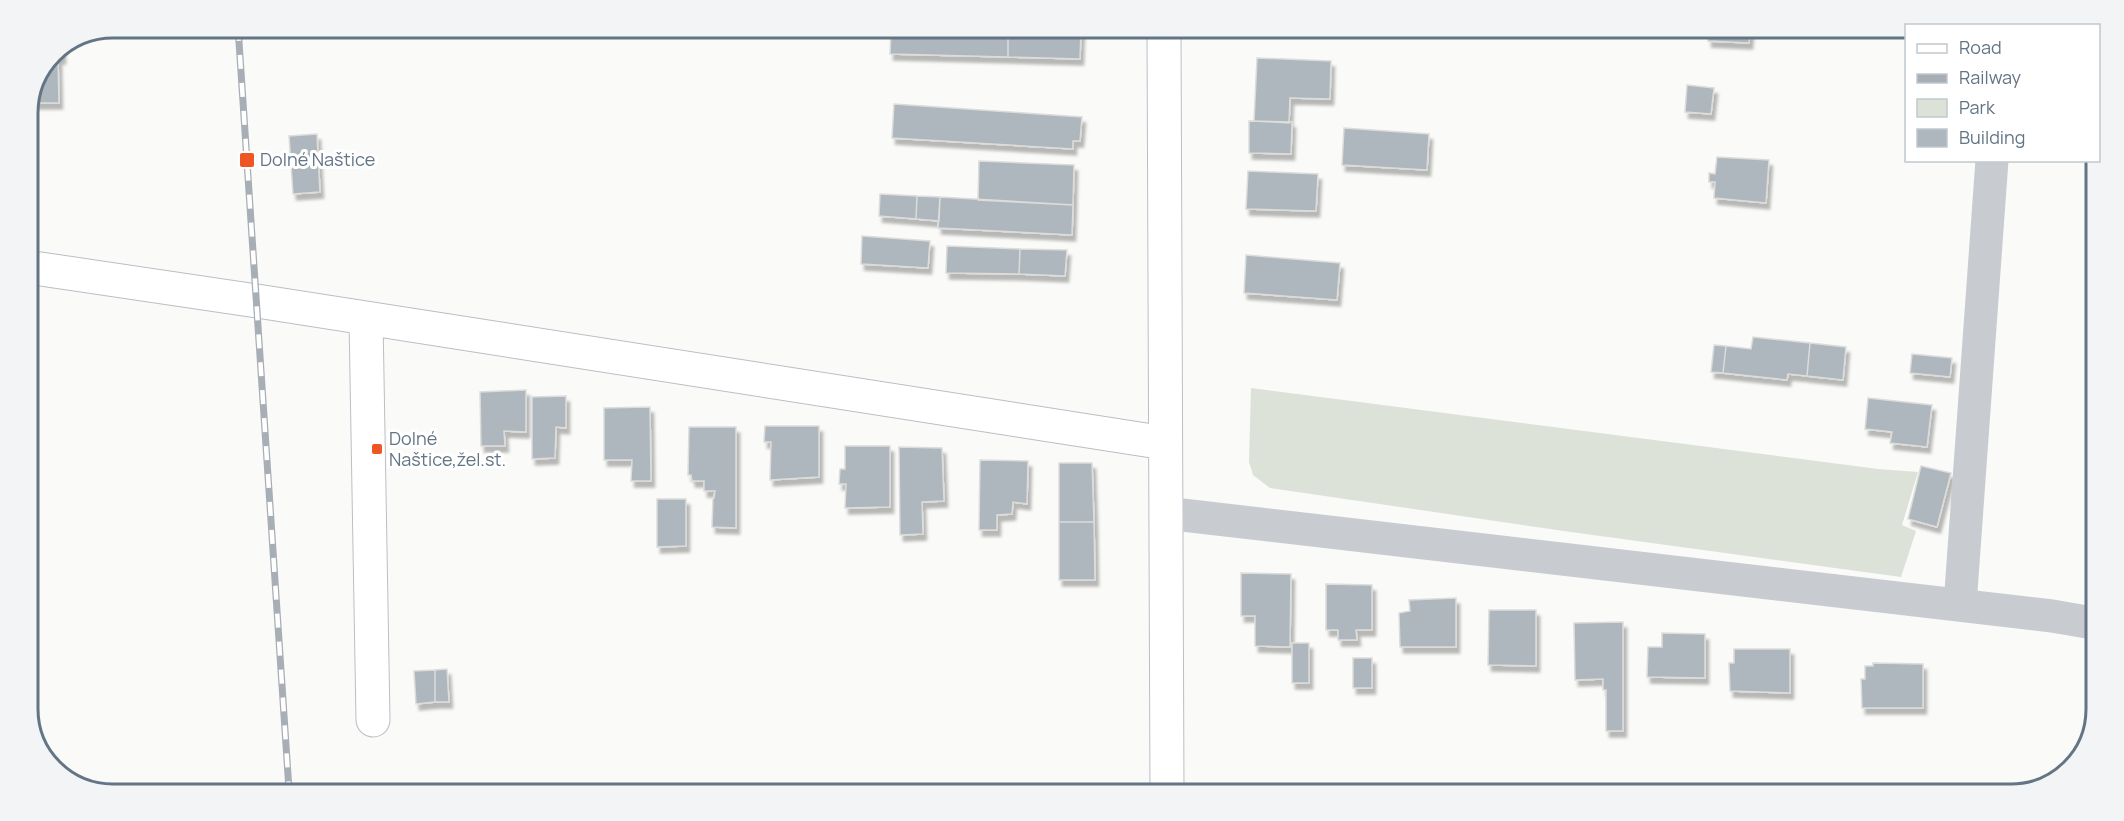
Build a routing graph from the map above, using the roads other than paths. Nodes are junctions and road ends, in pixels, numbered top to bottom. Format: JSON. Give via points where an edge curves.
{"nodes":[{"id":1,"x":1164,"y":38,"type":"edge"},
{"id":2,"x":1992,"y":162,"type":"edge"},
{"id":3,"x":38,"y":269,"type":"edge"},
{"id":4,"x":366,"y":319,"type":"junction"},
{"id":5,"x":1165,"y":443,"type":"junction"},
{"id":6,"x":1165,"y":513,"type":"junction"},
{"id":7,"x":1960,"y":605,"type":"junction"},
{"id":8,"x":2086,"y":622,"type":"edge"},
{"id":9,"x":373,"y":720,"type":"dead end"},
{"id":10,"x":1167,"y":784,"type":"edge"}],
"edges":[{"from":1,"to":5,"type":"street"},
{"from":2,"to":7,"type":"street"},
{"from":3,"to":4,"type":"street"},
{"from":4,"to":5,"type":"street"},
{"from":4,"to":9,"type":"street"},
{"from":5,"to":6,"type":"street"},
{"from":6,"to":7,"type":"street"},
{"from":6,"to":10,"type":"street"},
{"from":7,"to":8,"type":"street"}]}
